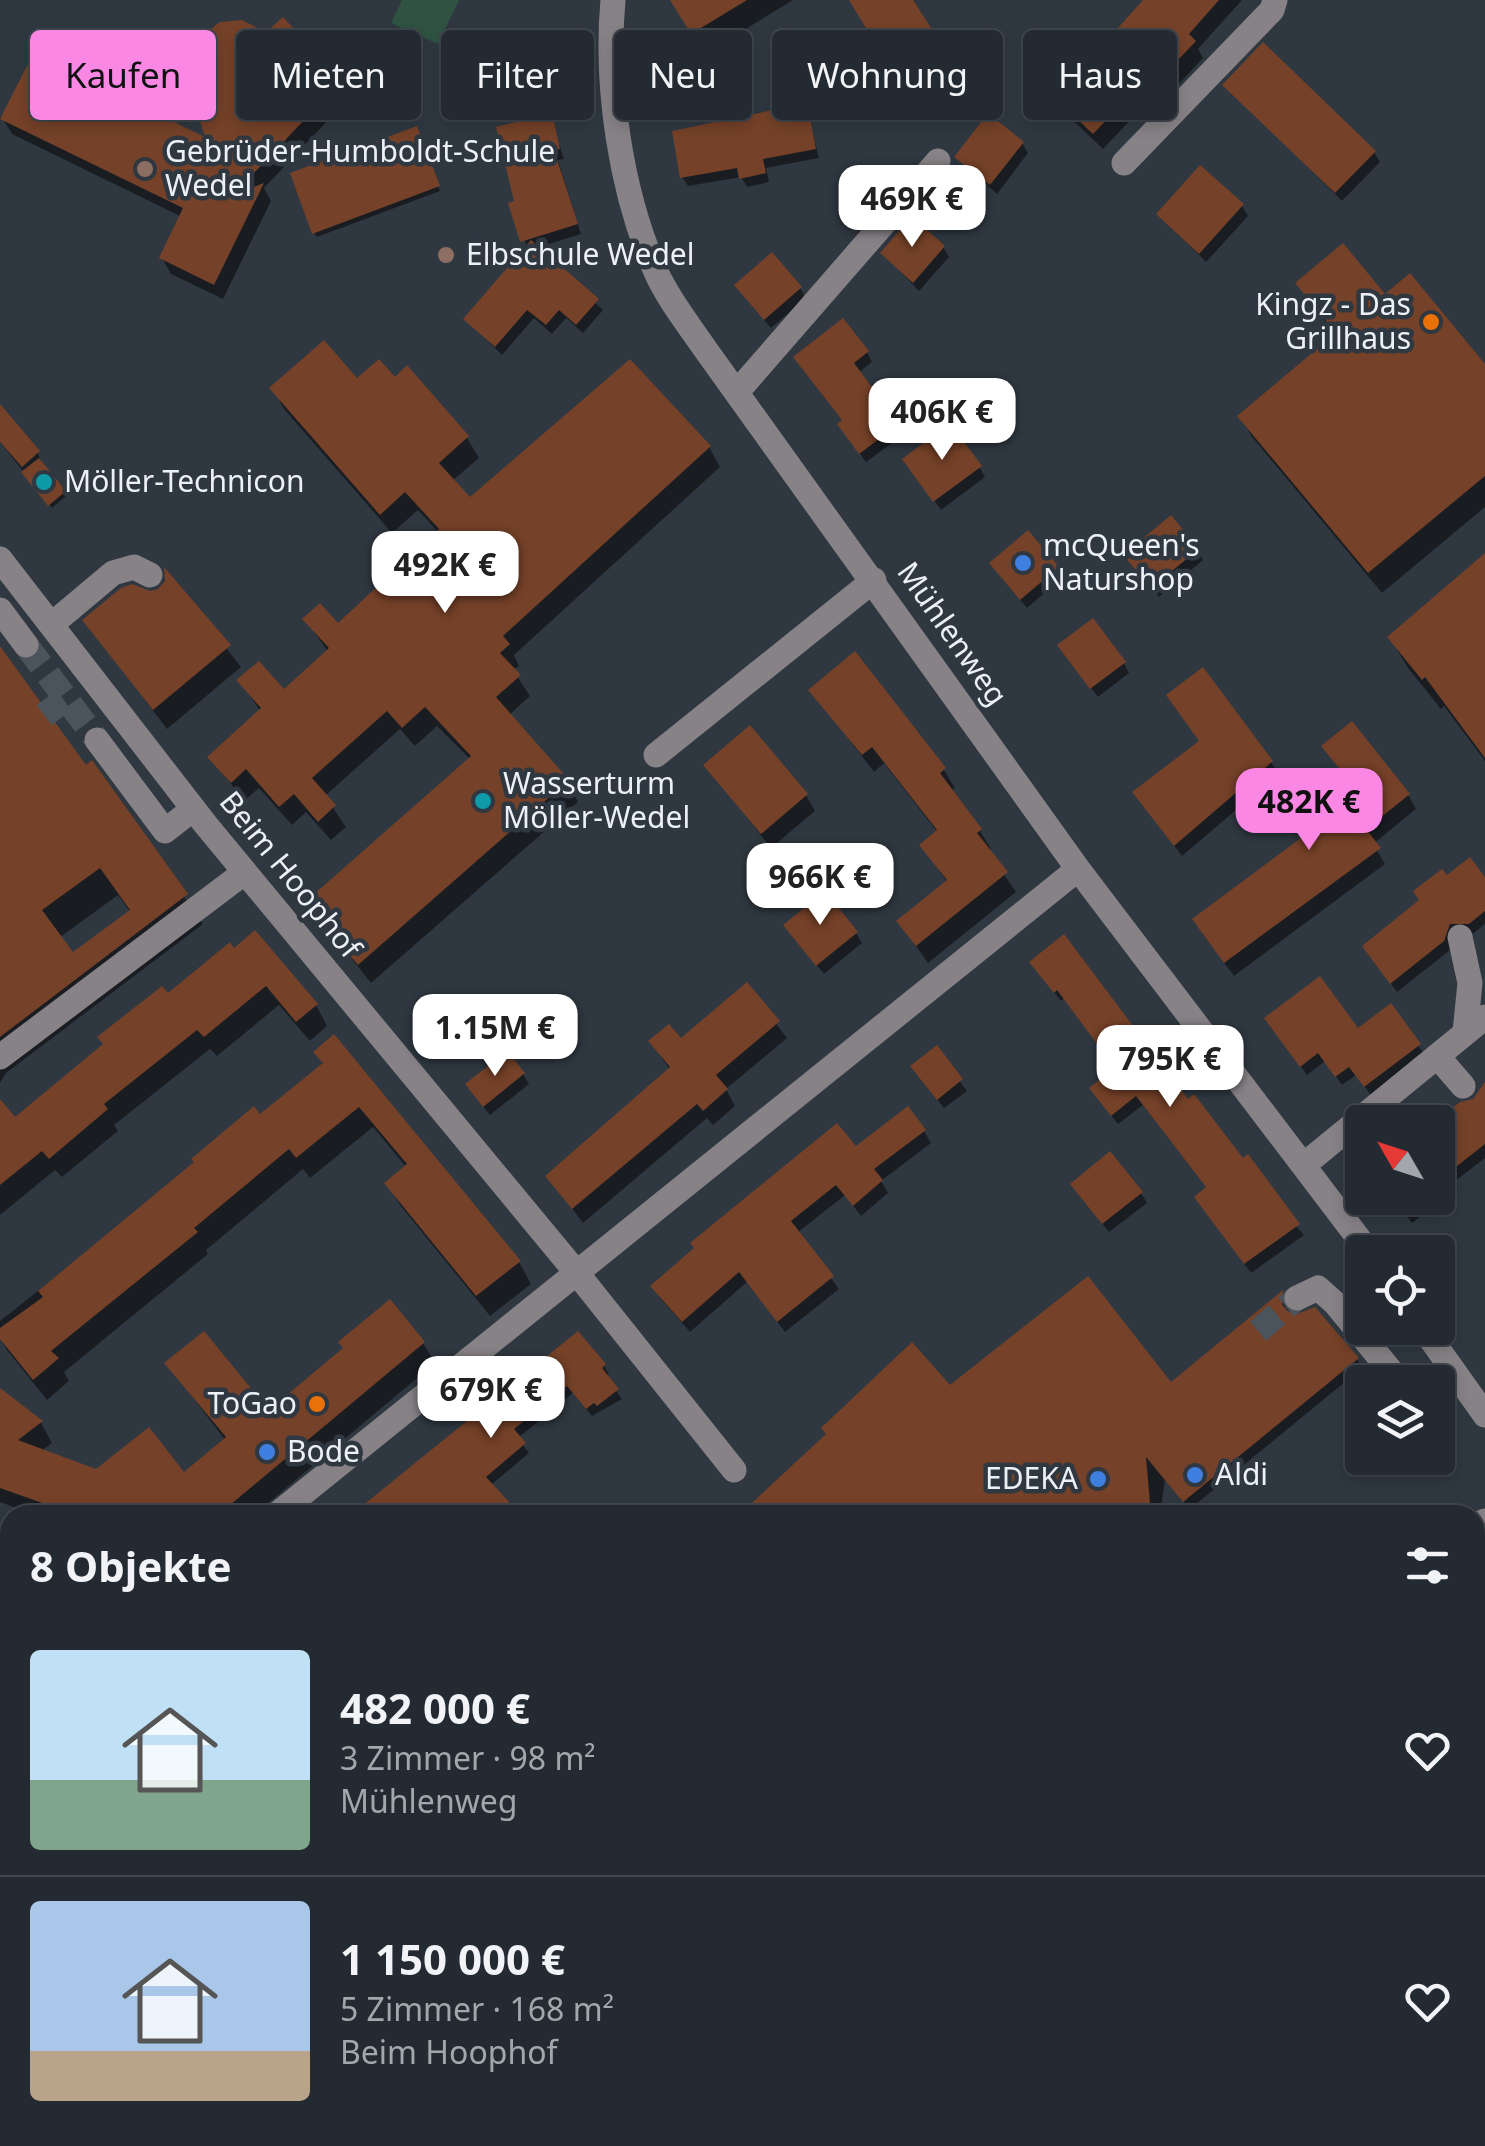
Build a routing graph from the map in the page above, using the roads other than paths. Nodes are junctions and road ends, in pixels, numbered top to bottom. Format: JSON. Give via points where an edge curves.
{"nodes":[{"id":1,"x":613,"y":0,"type":"edge"},
{"id":2,"x":1275,"y":0,"type":"edge"},
{"id":3,"x":938,"y":161,"type":"dead end"},
{"id":4,"x":1124,"y":163,"type":"dead end"},
{"id":5,"x":737,"y":392,"type":"junction"},
{"id":6,"x":0,"y":558,"type":"edge"},
{"id":7,"x":150,"y":575,"type":"dead end"},
{"id":8,"x":874,"y":580,"type":"junction"},
{"id":9,"x":0,"y":610,"type":"edge"},
{"id":10,"x":51,"y":625,"type":"junction"},
{"id":11,"x":26,"y":645,"type":"tunnel mouth"},
{"id":12,"x":97,"y":740,"type":"tunnel mouth"},
{"id":13,"x":656,"y":756,"type":"dead end"},
{"id":14,"x":194,"y":808,"type":"junction"},
{"id":15,"x":1078,"y":869,"type":"junction"},
{"id":16,"x":245,"y":872,"type":"junction"},
{"id":17,"x":1460,"y":937,"type":"dead end"},
{"id":18,"x":1475,"y":1024,"type":"edge"},
{"id":19,"x":1438,"y":1056,"type":"junction"},
{"id":20,"x":0,"y":1058,"type":"edge"},
{"id":21,"x":1463,"y":1086,"type":"dead end"},
{"id":22,"x":1305,"y":1164,"type":"junction"},
{"id":23,"x":1357,"y":1235,"type":"edge"},
{"id":24,"x":576,"y":1272,"type":"junction"},
{"id":25,"x":1297,"y":1298,"type":"dead end"},
{"id":26,"x":1435,"y":1345,"type":"edge"},
{"id":27,"x":1385,"y":1365,"type":"edge"},
{"id":28,"x":1485,"y":1415,"type":"edge"},
{"id":29,"x":734,"y":1470,"type":"dead end"},
{"id":30,"x":288,"y":1505,"type":"edge"}],
"edges":[{"from":1,"to":5,"type":"street","name":"Mühlenweg","via":[[616,126],[657,275]]},
{"from":2,"to":4,"type":"street"},
{"from":3,"to":5,"type":"street"},
{"from":5,"to":8,"type":"street","name":"Mühlenweg"},
{"from":6,"to":10,"type":"street","name":"Beim Hoophof"},
{"from":7,"to":10,"type":"street","via":[[134,567],[113,573]]},
{"from":8,"to":13,"type":"street"},
{"from":8,"to":15,"type":"street","name":"Mühlenweg"},
{"from":9,"to":11,"type":"street"},
{"from":10,"to":14,"type":"street","name":"Beim Hoophof"},
{"from":12,"to":14,"type":"street","via":[[165,831]]},
{"from":14,"to":16,"type":"street","name":"Beim Hoophof"},
{"from":15,"to":22,"type":"street","name":"Mühlenweg"},
{"from":15,"to":24,"type":"street"},
{"from":16,"to":20,"type":"street"},
{"from":16,"to":24,"type":"street","name":"Beim Hoophof"},
{"from":17,"to":18,"type":"street"},
{"from":18,"to":19,"type":"street"},
{"from":19,"to":21,"type":"street"},
{"from":19,"to":22,"type":"street"},
{"from":22,"to":23,"type":"street","name":"Mühlenweg"},
{"from":24,"to":29,"type":"street","name":"Beim Hoophof"},
{"from":24,"to":30,"type":"street"},
{"from":25,"to":27,"type":"street","via":[[1318,1288]]},
{"from":26,"to":28,"type":"street"}]}
